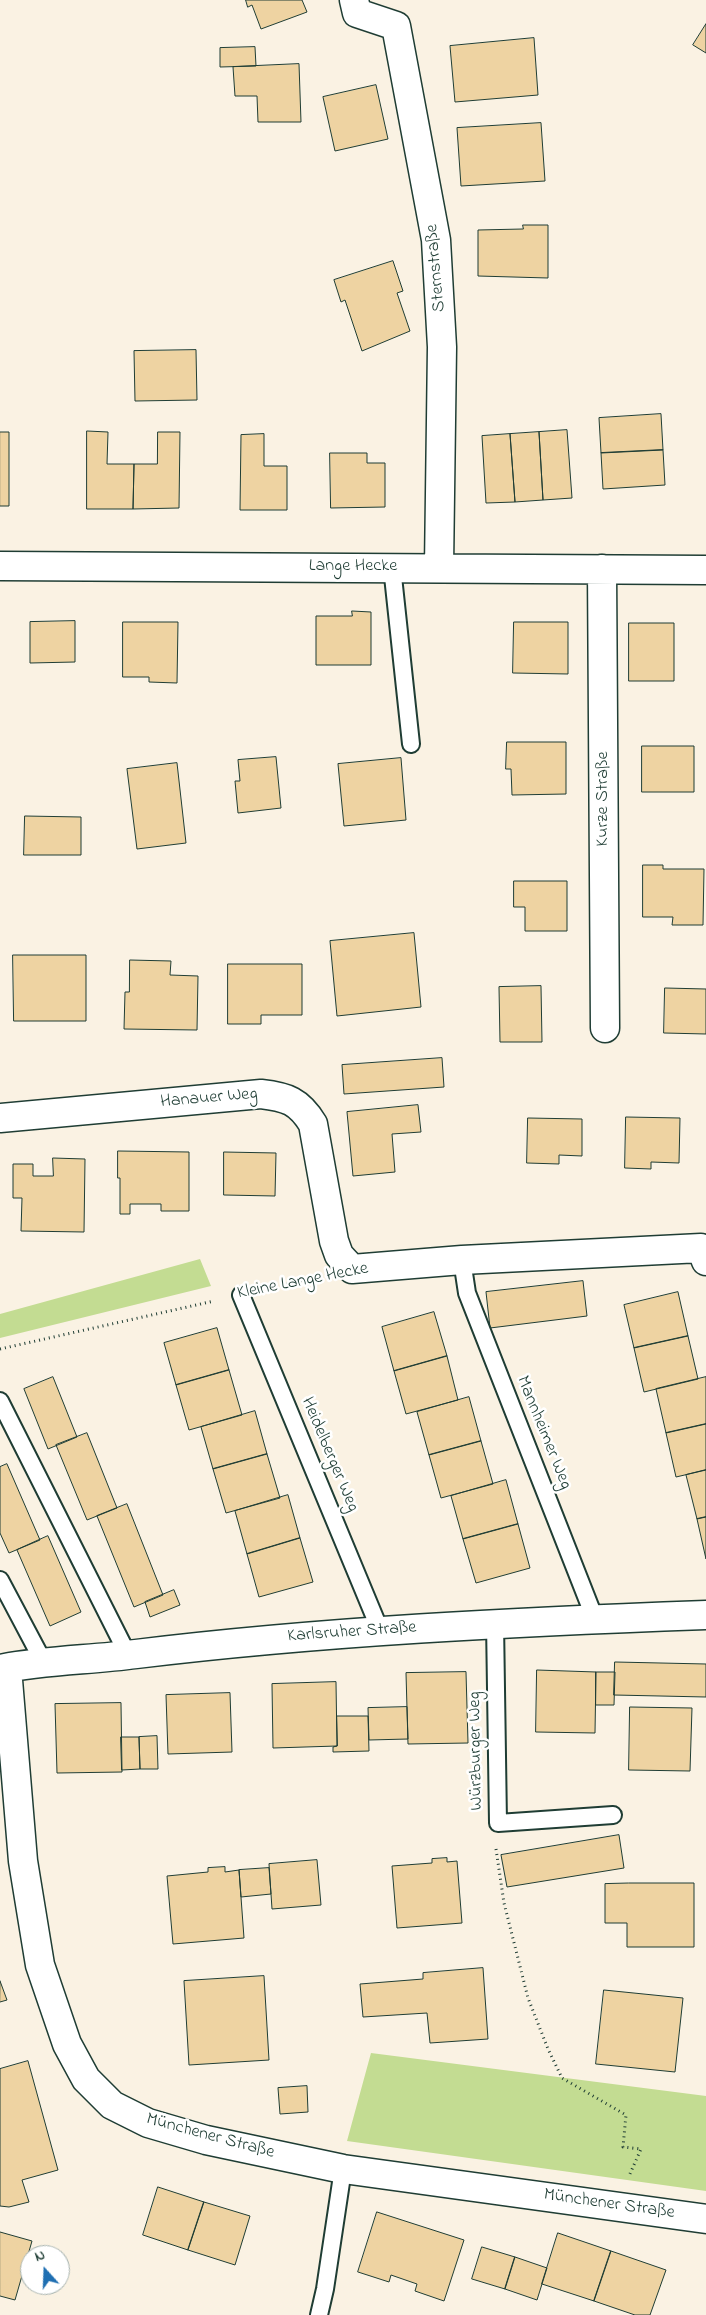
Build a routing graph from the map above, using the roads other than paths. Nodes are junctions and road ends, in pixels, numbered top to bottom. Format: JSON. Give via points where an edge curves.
{"nodes":[{"id":1,"x":354,"y":0,"type":"edge"},
{"id":2,"x":0,"y":566,"type":"edge"},
{"id":3,"x":392,"y":567,"type":"junction"},
{"id":4,"x":439,"y":567,"type":"junction"},
{"id":5,"x":602,"y":569,"type":"junction"},
{"id":6,"x":706,"y":570,"type":"edge"},
{"id":7,"x":411,"y":744,"type":"dead end"},
{"id":8,"x":605,"y":1028,"type":"dead end"},
{"id":9,"x":0,"y":1118,"type":"edge"},
{"id":10,"x":703,"y":1254,"type":"edge"},
{"id":11,"x":462,"y":1260,"type":"junction"},
{"id":12,"x":352,"y":1270,"type":"joint"},
{"id":13,"x":241,"y":1295,"type":"road end"},
{"id":14,"x":0,"y":1401,"type":"edge"},
{"id":15,"x":0,"y":1580,"type":"edge"},
{"id":16,"x":706,"y":1615,"type":"edge"},
{"id":17,"x":595,"y":1619,"type":"junction"},
{"id":18,"x":496,"y":1622,"type":"junction"},
{"id":19,"x":380,"y":1630,"type":"junction"},
{"id":20,"x":128,"y":1655,"type":"junction"},
{"id":21,"x":44,"y":1663,"type":"junction"},
{"id":22,"x":4,"y":1668,"type":"edge"},
{"id":23,"x":613,"y":1815,"type":"dead end"},
{"id":24,"x":342,"y":2169,"type":"junction"},
{"id":25,"x":706,"y":2219,"type":"edge"},
{"id":26,"x":319,"y":2315,"type":"edge"}],
"edges":[{"from":1,"to":4,"type":"street","name":"Sternstraße","via":[[357,13],[396,26],[436,240],[442,347]]},
{"from":2,"to":3,"type":"street","name":"Lange Hecke"},
{"from":3,"to":4,"type":"street","name":"Lange Hecke"},
{"from":3,"to":7,"type":"lane"},
{"from":4,"to":5,"type":"street","name":"Lange Hecke"},
{"from":5,"to":6,"type":"street","name":"Lange Hecke"},
{"from":5,"to":8,"type":"street","name":"Kurze Straße"},
{"from":9,"to":12,"type":"street","name":"Hanauer Weg","via":[[261,1094],[296,1102],[313,1124],[334,1241],[339,1255]]},
{"from":10,"to":11,"type":"street","name":"Kleine Lange Hecke"},
{"from":11,"to":12,"type":"street","name":"Kleine Lange Hecke"},
{"from":11,"to":17,"type":"lane","name":"Mannheimer Weg","via":[[466,1293]]},
{"from":13,"to":19,"type":"lane","name":"Heidelberger Weg"},
{"from":14,"to":20,"type":"lane"},
{"from":15,"to":21,"type":"lane"},
{"from":16,"to":17,"type":"street","name":"Karlsruher Straße"},
{"from":17,"to":18,"type":"street","name":"Karlsruher Straße"},
{"from":18,"to":19,"type":"street","name":"Karlsruher Straße"},
{"from":18,"to":23,"type":"lane","name":"Würzburger Weg","via":[[498,1823]]},
{"from":19,"to":20,"type":"street","name":"Karlsruher Straße"},
{"from":20,"to":21,"type":"street","name":"Karlsruher Straße"},
{"from":21,"to":22,"type":"street","name":"Karlsruher Straße"},
{"from":22,"to":24,"type":"street","name":"Münchener Straße","via":[[23,1861],[40,1965],[67,2044],[86,2079],[112,2105],[148,2123],[206,2140]]},
{"from":24,"to":25,"type":"street","name":"Münchener Straße"},
{"from":24,"to":26,"type":"lane"}]}
